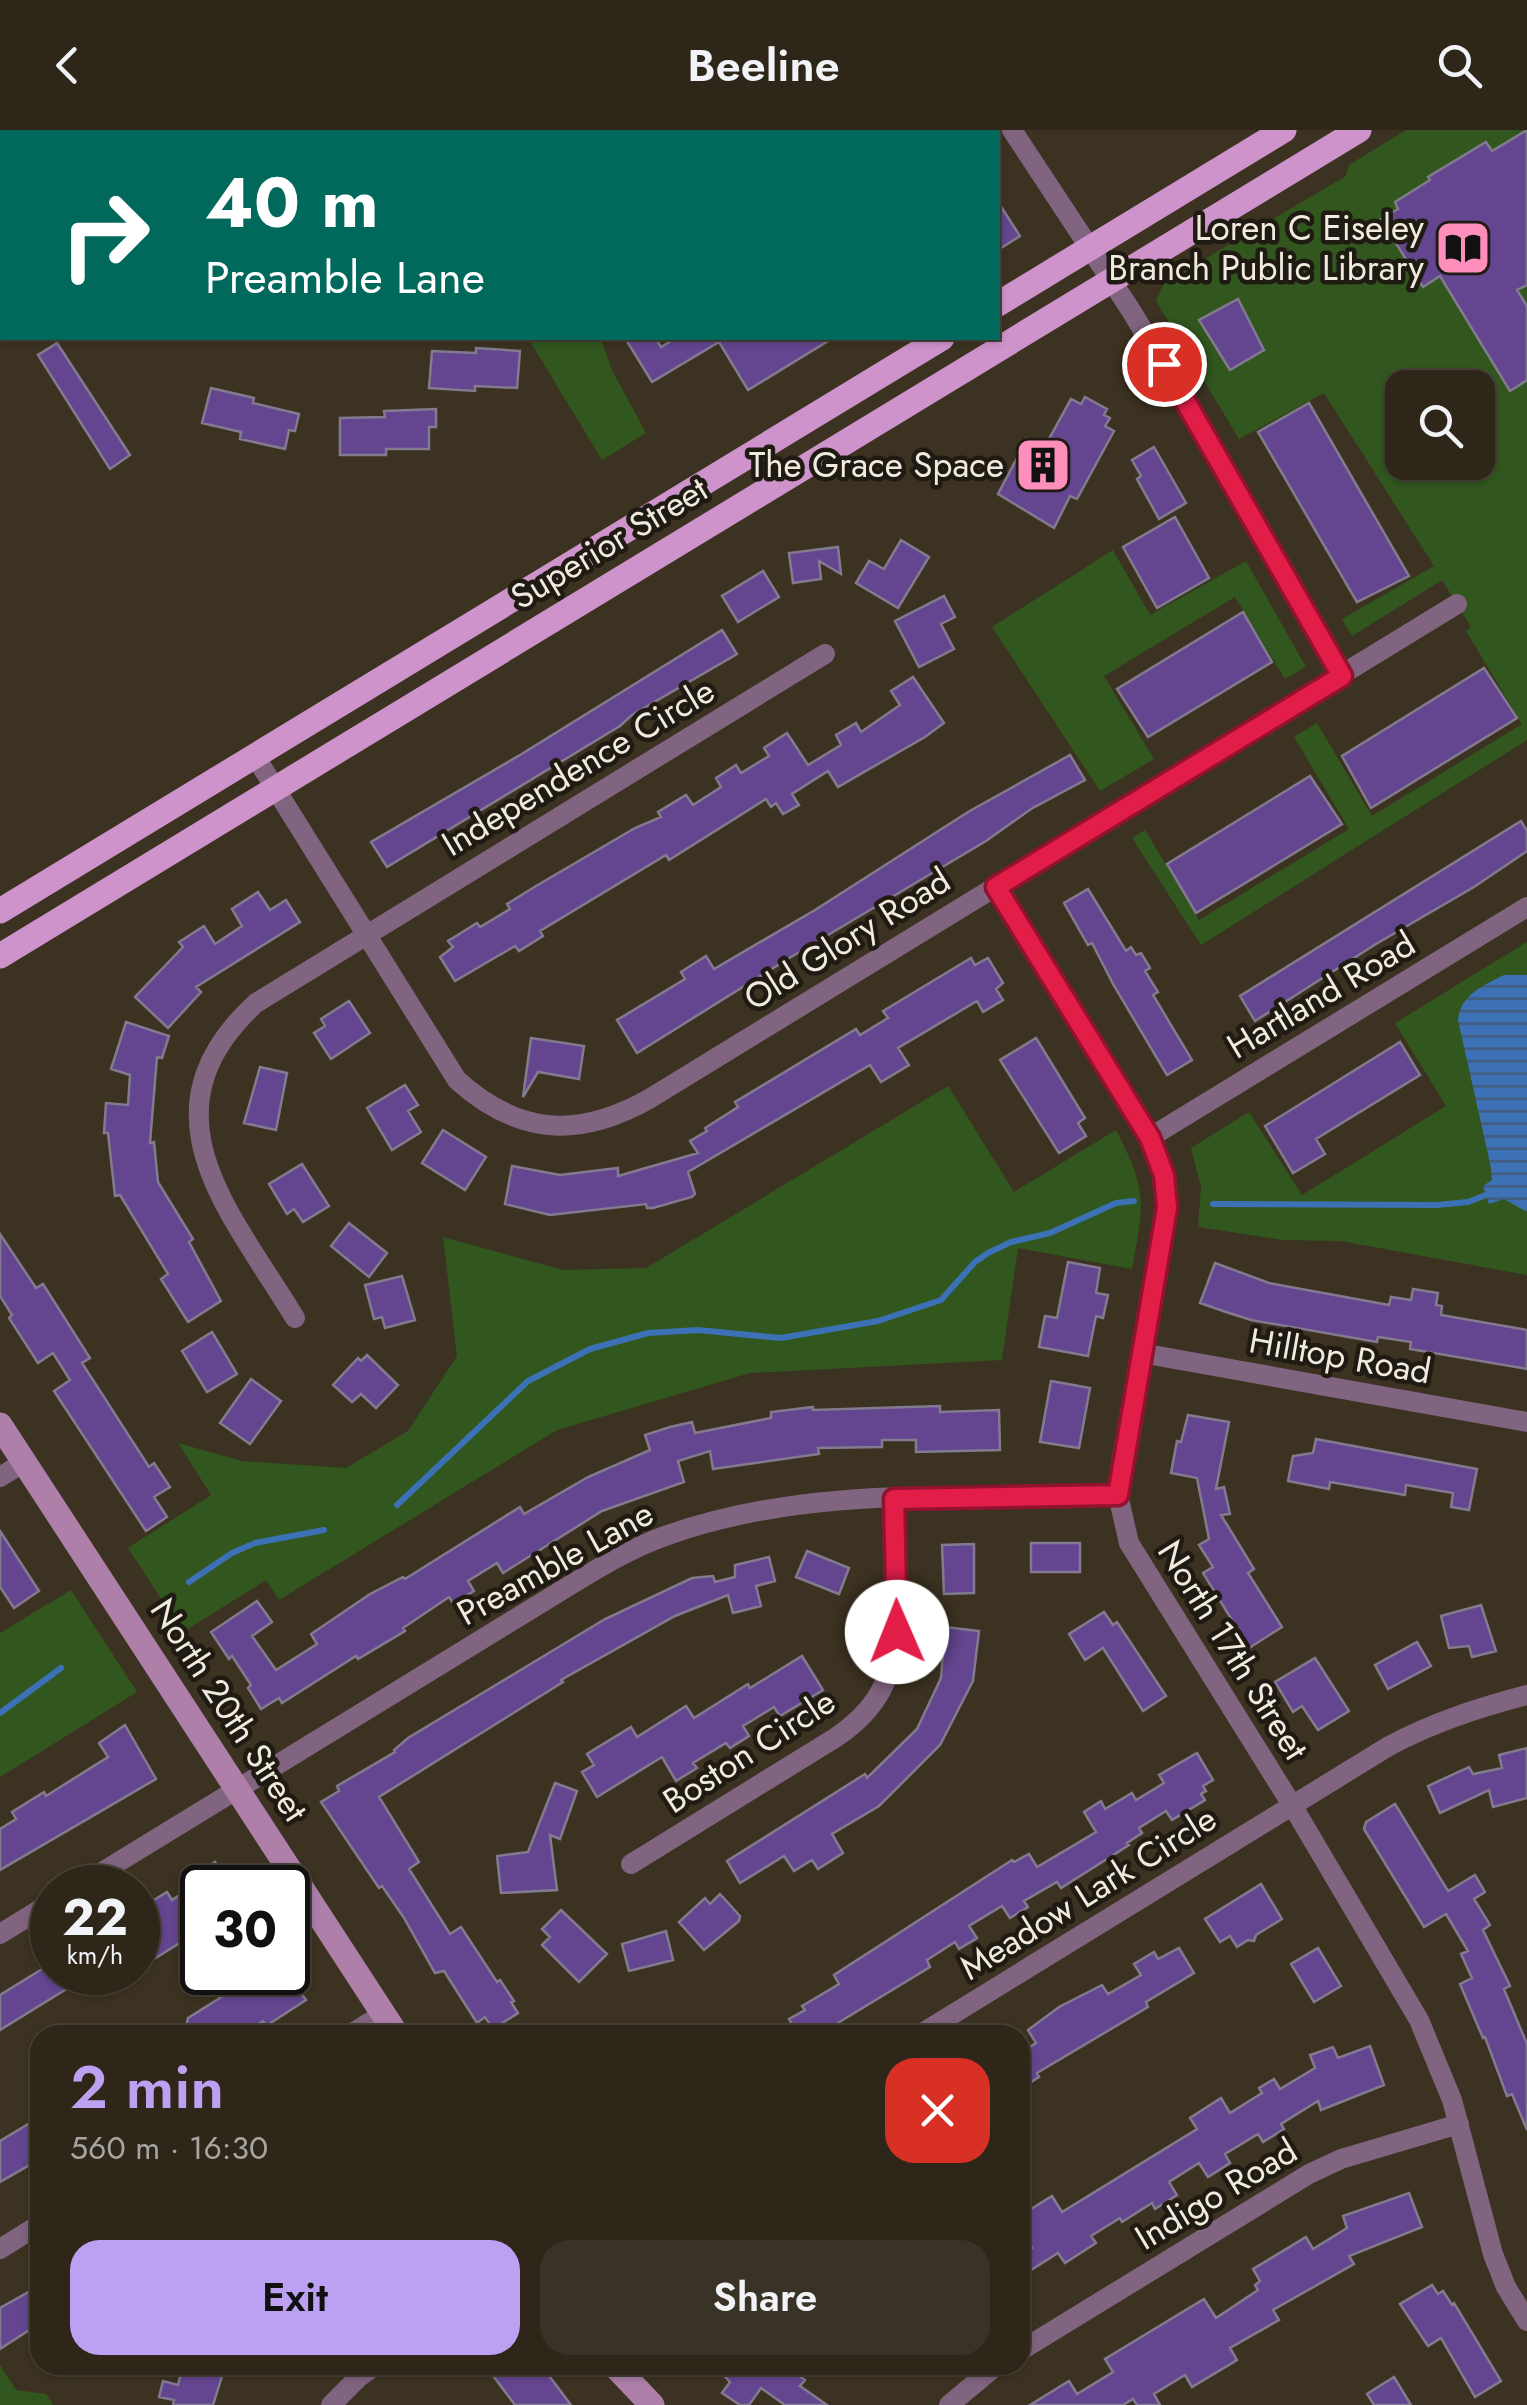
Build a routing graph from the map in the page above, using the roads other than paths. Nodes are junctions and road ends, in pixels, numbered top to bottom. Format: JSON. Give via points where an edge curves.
{"nodes":[{"id":1,"x":1012,"y":130,"type":"edge"},
{"id":2,"x":1284,"y":130,"type":"edge"},
{"id":3,"x":1359,"y":130,"type":"edge"},
{"id":4,"x":1089,"y":250,"type":"junction"},
{"id":5,"x":1110,"y":281,"type":"junction"},
{"id":6,"x":1000,"y":303,"type":"edge"},
{"id":7,"x":939,"y":340,"type":"edge"},
{"id":8,"x":1457,"y":604,"type":"dead end"},
{"id":9,"x":825,"y":654,"type":"dead end"},
{"id":10,"x":1342,"y":676,"type":"junction"},
{"id":11,"x":254,"y":756,"type":"junction"},
{"id":12,"x":274,"y":787,"type":"junction"},
{"id":13,"x":996,"y":887,"type":"junction"},
{"id":14,"x":1527,"y":907,"type":"edge"},
{"id":15,"x":0,"y":911,"type":"edge"},
{"id":16,"x":365,"y":935,"type":"junction"},
{"id":17,"x":0,"y":956,"type":"edge"},
{"id":18,"x":1150,"y":1138,"type":"junction"},
{"id":19,"x":295,"y":1318,"type":"dead end"},
{"id":20,"x":1141,"y":1353,"type":"junction"},
{"id":21,"x":1527,"y":1422,"type":"edge"},
{"id":22,"x":0,"y":1425,"type":"edge"},
{"id":23,"x":24,"y":1462,"type":"junction"},
{"id":24,"x":0,"y":1477,"type":"edge"},
{"id":25,"x":1118,"y":1495,"type":"junction"},
{"id":26,"x":894,"y":1499,"type":"junction"},
{"id":27,"x":1527,"y":1696,"type":"edge"},
{"id":28,"x":238,"y":1788,"type":"junction"},
{"id":29,"x":1292,"y":1806,"type":"junction"},
{"id":30,"x":631,"y":1864,"type":"dead end"},
{"id":31,"x":113,"y":1865,"type":"edge"},
{"id":32,"x":30,"y":1916,"type":"edge"},
{"id":33,"x":0,"y":1934,"type":"edge"},
{"id":34,"x":390,"y":2024,"type":"edge"},
{"id":35,"x":935,"y":2025,"type":"edge"},
{"id":36,"x":1459,"y":2124,"type":"junction"},
{"id":37,"x":30,"y":2230,"type":"edge"},
{"id":38,"x":0,"y":2249,"type":"edge"},
{"id":39,"x":1527,"y":2322,"type":"edge"},
{"id":40,"x":1030,"y":2345,"type":"edge"},
{"id":41,"x":362,"y":2375,"type":"edge"},
{"id":42,"x":624,"y":2375,"type":"edge"},
{"id":43,"x":985,"y":2375,"type":"edge"},
{"id":44,"x":331,"y":2405,"type":"edge"},
{"id":45,"x":652,"y":2405,"type":"edge"},
{"id":46,"x":948,"y":2405,"type":"edge"}],
"edges":[{"from":1,"to":4,"type":"street"},
{"from":2,"to":4,"type":"main road"},
{"from":3,"to":5,"type":"main road","name":"Superior Street"},
{"from":4,"to":5,"type":"street"},
{"from":4,"to":6,"type":"main road"},
{"from":5,"to":10,"type":"street","via":[[1201,426]]},
{"from":5,"to":12,"type":"main road","name":"Superior Street"},
{"from":7,"to":11,"type":"main road","name":"Superior Street"},
{"from":8,"to":10,"type":"street","name":"Old Glory Road"},
{"from":9,"to":16,"type":"street","name":"Independence Circle"},
{"from":10,"to":13,"type":"street","name":"Old Glory Road"},
{"from":11,"to":12,"type":"street","name":"Old Glory Road"},
{"from":11,"to":15,"type":"main road","name":"Superior Street"},
{"from":12,"to":16,"type":"street","name":"Old Glory Road"},
{"from":12,"to":17,"type":"main road","name":"Superior Street"},
{"from":13,"to":16,"type":"street","name":"Old Glory Road","via":[[649,1099],[576,1126],[524,1121],[467,1090]]},
{"from":13,"to":18,"type":"street","name":"North 17th Street"},
{"from":14,"to":18,"type":"street","name":"Hartland Road"},
{"from":16,"to":19,"type":"street","name":"Independence Circle","via":[[236,1021],[201,1091],[206,1167]]},
{"from":18,"to":20,"type":"street","name":"North 17th Street","via":[[1167,1208]]},
{"from":20,"to":21,"type":"street","name":"Hilltop Road"},
{"from":20,"to":25,"type":"street","name":"North 17th Street"},
{"from":22,"to":23,"type":"street","name":"North 20th Street"},
{"from":23,"to":24,"type":"street"},
{"from":23,"to":28,"type":"street","name":"North 20th Street"},
{"from":25,"to":26,"type":"street","name":"Preamble Lane"},
{"from":25,"to":29,"type":"street","name":"North 17th Street","via":[[1136,1558]]},
{"from":26,"to":28,"type":"street","name":"Preamble Lane","via":[[768,1508],[710,1521],[616,1557]]},
{"from":26,"to":30,"type":"street","name":"Boston Circle","via":[[895,1654],[876,1701],[851,1728]]},
{"from":27,"to":29,"type":"street","name":"Meadow Lark Circle","via":[[1426,1727]]},
{"from":28,"to":31,"type":"street","name":"Preamble Lane"},
{"from":28,"to":34,"type":"street","name":"North 20th Street"},
{"from":29,"to":35,"type":"street","name":"Meadow Lark Circle"},
{"from":29,"to":36,"type":"street","name":"North 17th Street","via":[[1419,2020]]},
{"from":32,"to":33,"type":"street"},
{"from":36,"to":39,"type":"street","name":"North 17th Street","via":[[1493,2254]]},
{"from":36,"to":40,"type":"street","name":"Indigo Road","via":[[1308,2174]]},
{"from":37,"to":38,"type":"street"},
{"from":41,"to":44,"type":"street"},
{"from":42,"to":45,"type":"street"},
{"from":43,"to":46,"type":"street"}]}
